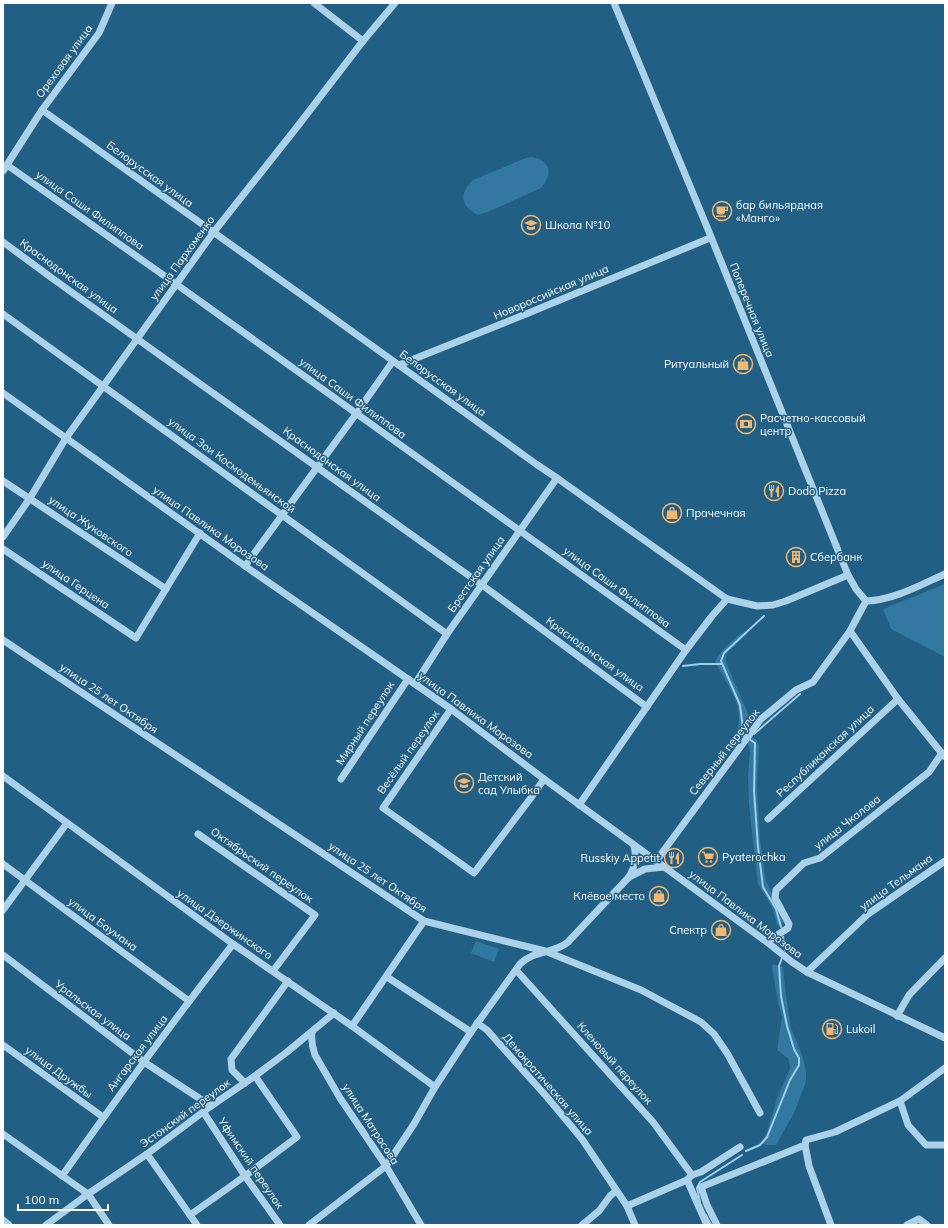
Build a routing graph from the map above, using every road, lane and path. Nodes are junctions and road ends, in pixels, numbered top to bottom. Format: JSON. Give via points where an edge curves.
{"nodes":[{"id":1,"x":112,"y":3,"type":"edge"},
{"id":2,"x":314,"y":3,"type":"edge"},
{"id":3,"x":395,"y":3,"type":"edge"},
{"id":4,"x":614,"y":3,"type":"edge"},
{"id":5,"x":363,"y":41,"type":"junction"},
{"id":6,"x":42,"y":110,"type":"junction"},
{"id":7,"x":5,"y":168,"type":"edge"},
{"id":8,"x":213,"y":233,"type":"junction"},
{"id":9,"x":710,"y":238,"type":"junction"},
{"id":10,"x":3,"y":242,"type":"edge"},
{"id":11,"x":176,"y":284,"type":"junction"},
{"id":12,"x":3,"y":314,"type":"edge"},
{"id":13,"x":137,"y":338,"type":"junction"},
{"id":14,"x":396,"y":363,"type":"junction"},
{"id":15,"x":103,"y":386,"type":"junction"},
{"id":16,"x":3,"y":392,"type":"edge"},
{"id":17,"x":356,"y":414,"type":"junction"},
{"id":18,"x":66,"y":438,"type":"junction"},
{"id":19,"x":317,"y":467,"type":"junction"},
{"id":20,"x":557,"y":478,"type":"junction"},
{"id":21,"x":3,"y":480,"type":"edge"},
{"id":22,"x":30,"y":498,"type":"junction"},
{"id":23,"x":282,"y":515,"type":"junction"},
{"id":24,"x":520,"y":531,"type":"junction"},
{"id":25,"x":200,"y":533,"type":"junction"},
{"id":26,"x":3,"y":537,"type":"edge"},
{"id":27,"x":3,"y":549,"type":"edge"},
{"id":28,"x":246,"y":566,"type":"junction"},
{"id":29,"x":945,"y":574,"type":"edge"},
{"id":30,"x":848,"y":575,"type":"junction"},
{"id":31,"x":482,"y":585,"type":"junction"},
{"id":32,"x":166,"y":589,"type":"junction"},
{"id":33,"x":727,"y":599,"type":"junction"},
{"id":34,"x":866,"y":601,"type":"junction"},
{"id":35,"x":850,"y":631,"type":"junction"},
{"id":36,"x":447,"y":634,"type":"junction"},
{"id":37,"x":3,"y":640,"type":"edge"},
{"id":38,"x":686,"y":650,"type":"junction"},
{"id":39,"x":408,"y":679,"type":"junction"},
{"id":40,"x":415,"y":684,"type":"junction"},
{"id":41,"x":898,"y":699,"type":"junction"},
{"id":42,"x":647,"y":707,"type":"junction"},
{"id":43,"x":451,"y":709,"type":"junction"},
{"id":44,"x":943,"y":755,"type":"edge"},
{"id":45,"x":3,"y":776,"type":"edge"},
{"id":46,"x":341,"y":779,"type":"dead end"},
{"id":47,"x":544,"y":779,"type":"junction"},
{"id":48,"x":579,"y":805,"type":"junction"},
{"id":49,"x":768,"y":819,"type":"dead end"},
{"id":50,"x":67,"y":823,"type":"junction"},
{"id":51,"x":198,"y":834,"type":"dead end"},
{"id":52,"x":634,"y":846,"type":"junction"},
{"id":53,"x":945,"y":860,"type":"edge"},
{"id":54,"x":656,"y":861,"type":"junction"},
{"id":55,"x":3,"y":864,"type":"edge"},
{"id":56,"x":664,"y":867,"type":"junction"},
{"id":57,"x":629,"y":877,"type":"junction"},
{"id":58,"x":25,"y":881,"type":"junction"},
{"id":59,"x":3,"y":910,"type":"edge"},
{"id":60,"x":424,"y":921,"type":"junction"},
{"id":61,"x":767,"y":942,"type":"junction"},
{"id":62,"x":233,"y":944,"type":"junction"},
{"id":63,"x":545,"y":951,"type":"junction"},
{"id":64,"x":3,"y":956,"type":"edge"},
{"id":65,"x":945,"y":958,"type":"edge"},
{"id":66,"x":516,"y":970,"type":"junction"},
{"id":67,"x":272,"y":971,"type":"junction"},
{"id":68,"x":807,"y":972,"type":"junction"},
{"id":69,"x":386,"y":977,"type":"junction"},
{"id":70,"x":288,"y":981,"type":"junction"},
{"id":71,"x":189,"y":1001,"type":"junction"},
{"id":72,"x":334,"y":1013,"type":"junction"},
{"id":73,"x":897,"y":1016,"type":"junction"},
{"id":74,"x":477,"y":1023,"type":"junction"},
{"id":75,"x":352,"y":1026,"type":"junction"},
{"id":76,"x":312,"y":1032,"type":"junction"},
{"id":77,"x":471,"y":1032,"type":"junction"},
{"id":78,"x":945,"y":1038,"type":"edge"},
{"id":79,"x":3,"y":1045,"type":"edge"},
{"id":80,"x":144,"y":1062,"type":"junction"},
{"id":81,"x":945,"y":1068,"type":"edge"},
{"id":82,"x":255,"y":1076,"type":"junction"},
{"id":83,"x":245,"y":1083,"type":"junction"},
{"id":84,"x":435,"y":1087,"type":"junction"},
{"id":85,"x":900,"y":1101,"type":"junction"},
{"id":86,"x":211,"y":1106,"type":"junction"},
{"id":87,"x":204,"y":1113,"type":"junction"},
{"id":88,"x":760,"y":1113,"type":"dead end"},
{"id":89,"x":103,"y":1117,"type":"junction"},
{"id":90,"x":3,"y":1134,"type":"edge"},
{"id":91,"x":805,"y":1145,"type":"junction"},
{"id":92,"x":945,"y":1146,"type":"edge"},
{"id":93,"x":740,"y":1147,"type":"dead end"},
{"id":94,"x":147,"y":1154,"type":"junction"},
{"id":95,"x":386,"y":1166,"type":"junction"},
{"id":96,"x":62,"y":1176,"type":"junction"},
{"id":97,"x":245,"y":1176,"type":"junction"},
{"id":98,"x":690,"y":1177,"type":"junction"},
{"id":99,"x":616,"y":1191,"type":"junction"},
{"id":100,"x":88,"y":1194,"type":"junction"},
{"id":101,"x":627,"y":1206,"type":"junction"},
{"id":102,"x":190,"y":1215,"type":"junction"},
{"id":103,"x":3,"y":1220,"type":"edge"},
{"id":104,"x":319,"y":1222,"type":"edge"},
{"id":105,"x":9,"y":1225,"type":"edge"},
{"id":106,"x":46,"y":1225,"type":"edge"},
{"id":107,"x":109,"y":1225,"type":"edge"},
{"id":108,"x":197,"y":1225,"type":"edge"},
{"id":109,"x":280,"y":1225,"type":"edge"},
{"id":110,"x":309,"y":1225,"type":"edge"},
{"id":111,"x":421,"y":1225,"type":"edge"},
{"id":112,"x":582,"y":1225,"type":"edge"},
{"id":113,"x":635,"y":1225,"type":"edge"},
{"id":114,"x":707,"y":1225,"type":"edge"},
{"id":115,"x":717,"y":1225,"type":"edge"},
{"id":116,"x":830,"y":1225,"type":"edge"},
{"id":117,"x":907,"y":1225,"type":"edge"},
{"id":118,"x":927,"y":1225,"type":"edge"}],
"edges":[{"from":1,"to":6,"type":"street","name":"Ореховая улица","via":[[99,33]]},
{"from":2,"to":5,"type":"street"},
{"from":3,"to":5,"type":"street","name":"улица Пархоменко"},
{"from":4,"to":9,"type":"street","name":"Поперечная улица"},
{"from":5,"to":8,"type":"street","name":"улица Пархоменко"},
{"from":6,"to":7,"type":"street","name":"Ореховая улица"},
{"from":6,"to":8,"type":"street","name":"Белорусская улица"},
{"from":7,"to":11,"type":"street","name":"улица Саши Филиппова"},
{"from":8,"to":11,"type":"street","name":"улица Пархоменко"},
{"from":8,"to":14,"type":"street","name":"Белорусская улица"},
{"from":9,"to":14,"type":"street","name":"Новороссийская улица","via":[[526,314]]},
{"from":9,"to":30,"type":"street","name":"Поперечная улица"},
{"from":10,"to":13,"type":"street","name":"Краснодонская улица"},
{"from":11,"to":13,"type":"street","name":"улица Пархоменко"},
{"from":11,"to":17,"type":"street","name":"улица Саши Филиппова"},
{"from":12,"to":15,"type":"street","name":"улица Зои Космодемьянской"},
{"from":13,"to":15,"type":"street","name":"улица Пархоменко"},
{"from":13,"to":19,"type":"street","name":"Краснодонская улица"},
{"from":14,"to":17,"type":"street"},
{"from":14,"to":20,"type":"street","name":"Белорусская улица"},
{"from":15,"to":18,"type":"street","name":"улица Пархоменко"},
{"from":15,"to":23,"type":"street","name":"улица Зои Космодемьянской"},
{"from":16,"to":18,"type":"street","name":"улица Павлика Морозова"},
{"from":17,"to":19,"type":"street"},
{"from":17,"to":24,"type":"street","name":"улица Саши Филиппова"},
{"from":18,"to":22,"type":"street","name":"улица Пархоменко"},
{"from":18,"to":25,"type":"street","name":"улица Павлика Морозова"},
{"from":19,"to":23,"type":"street"},
{"from":19,"to":31,"type":"street","name":"Краснодонская улица"},
{"from":20,"to":24,"type":"street","name":"Брестская улица"},
{"from":20,"to":33,"type":"street","name":"Белорусская улица"},
{"from":21,"to":22,"type":"street","name":"улица Жуковского"},
{"from":22,"to":26,"type":"street","name":"улица Пархоменко"},
{"from":22,"to":32,"type":"street","name":"улица Жуковского"},
{"from":23,"to":28,"type":"street"},
{"from":23,"to":36,"type":"street","name":"улица Зои Космодемьянской"},
{"from":24,"to":31,"type":"street","name":"Брестская улица"},
{"from":24,"to":38,"type":"street","name":"улица Саши Филиппова"},
{"from":25,"to":28,"type":"street","name":"улица Павлика Морозова"},
{"from":25,"to":32,"type":"street"},
{"from":27,"to":32,"type":"street","name":"улица Герцена","via":[[136,638]]},
{"from":28,"to":39,"type":"street","name":"улица Павлика Морозова"},
{"from":29,"to":34,"type":"street","via":[[890,598]]},
{"from":30,"to":33,"type":"street","name":"Белорусская улица","via":[[773,605],[757,606]]},
{"from":30,"to":34,"type":"street","name":"Поперечная улица"},
{"from":31,"to":36,"type":"street","name":"Брестская улица"},
{"from":31,"to":42,"type":"street","name":"Краснодонская улица"},
{"from":33,"to":38,"type":"street"},
{"from":34,"to":35,"type":"street","name":"Северный переулок"},
{"from":35,"to":41,"type":"street"},
{"from":35,"to":54,"type":"street","name":"Северный переулок","via":[[813,682],[796,690],[760,719]]},
{"from":36,"to":40,"type":"street","name":"Брестская улица"},
{"from":37,"to":60,"type":"street","name":"улица 25 лет Октября"},
{"from":38,"to":42,"type":"street"},
{"from":39,"to":40,"type":"street","name":"улица Павлика Морозова"},
{"from":39,"to":46,"type":"street","name":"Мирный переулок"},
{"from":40,"to":43,"type":"street","name":"улица Павлика Морозова"},
{"from":41,"to":44,"type":"street"},
{"from":41,"to":49,"type":"street","name":"Республиканская улица"},
{"from":42,"to":48,"type":"street"},
{"from":43,"to":47,"type":"street","name":"улица Павлика Морозова"},
{"from":43,"to":47,"type":"street","name":"Весёлый переулок","via":[[383,808],[474,873]]},
{"from":44,"to":61,"type":"street","name":"улица Чкалова","via":[[929,772],[820,858],[804,863],[776,890],[775,898],[789,924],[788,928]]},
{"from":45,"to":50,"type":"street","name":"улица Дзержинского"},
{"from":47,"to":48,"type":"street","name":"улица Павлика Морозова"},
{"from":48,"to":52,"type":"street","name":"улица Павлика Морозова"},
{"from":50,"to":58,"type":"street"},
{"from":50,"to":62,"type":"street","name":"улица Дзержинского"},
{"from":51,"to":67,"type":"street","name":"Октябрьский переулок","via":[[315,915]]},
{"from":52,"to":54,"type":"street","name":"улица Павлика Морозова"},
{"from":52,"to":57,"type":"street","via":[[635,863]]},
{"from":53,"to":68,"type":"street","name":"улица Тельмана","via":[[868,914]]},
{"from":54,"to":56,"type":"street","name":"улица Павлика Морозова"},
{"from":55,"to":58,"type":"street","name":"улица Баумана"},
{"from":56,"to":57,"type":"street","via":[[645,869]]},
{"from":56,"to":61,"type":"street","name":"улица Павлика Морозова"},
{"from":57,"to":63,"type":"street","via":[[568,942],[559,948]]},
{"from":58,"to":59,"type":"street"},
{"from":58,"to":71,"type":"street","name":"улица Баумана"},
{"from":60,"to":63,"type":"street","name":"улица 25 лет Октября"},
{"from":60,"to":69,"type":"street"},
{"from":61,"to":68,"type":"street","name":"улица Павлика Морозова"},
{"from":62,"to":67,"type":"street","name":"улица Дзержинского"},
{"from":62,"to":71,"type":"street","name":"Ангарская улица"},
{"from":63,"to":66,"type":"street","via":[[524,960]]},
{"from":63,"to":88,"type":"street","name":"улица 25 лет Октября","via":[[641,990],[700,1022],[714,1034],[727,1053]]},
{"from":64,"to":80,"type":"street","name":"Уральская улица"},
{"from":65,"to":73,"type":"street","via":[[909,995]]},
{"from":66,"to":74,"type":"street"},
{"from":66,"to":98,"type":"street","name":"Кленовый переулок","via":[[653,1122]]},
{"from":67,"to":70,"type":"street","name":"улица Дзержинского"},
{"from":68,"to":73,"type":"street","name":"улица Павлика Морозова"},
{"from":69,"to":75,"type":"street"},
{"from":69,"to":77,"type":"street"},
{"from":70,"to":72,"type":"street","name":"улица Дзержинского"},
{"from":70,"to":83,"type":"street","via":[[231,1059],[232,1070]]},
{"from":71,"to":80,"type":"street","name":"Ангарская улица"},
{"from":72,"to":75,"type":"street","name":"улица Дзержинского"},
{"from":72,"to":76,"type":"street","name":"Эстонский переулок"},
{"from":73,"to":78,"type":"street","name":"улица Павлика Морозова"},
{"from":74,"to":77,"type":"street"},
{"from":74,"to":99,"type":"street","name":"Демократическая улица","via":[[487,1030],[547,1097],[582,1140]]},
{"from":75,"to":84,"type":"street","name":"улица Дзержинского"},
{"from":76,"to":82,"type":"street","name":"Эстонский переулок"},
{"from":76,"to":95,"type":"street","name":"улица Матросова","via":[[312,1048],[315,1055],[340,1098]]},
{"from":77,"to":84,"type":"street"},
{"from":79,"to":89,"type":"street","name":"улица Дружбы"},
{"from":80,"to":86,"type":"street","name":"Уральская улица"},
{"from":80,"to":89,"type":"street","name":"Ангарская улица"},
{"from":81,"to":85,"type":"street"},
{"from":82,"to":83,"type":"street","name":"Эстонский переулок"},
{"from":82,"to":97,"type":"street","via":[[297,1137]]},
{"from":83,"to":86,"type":"street","name":"Эстонский переулок"},
{"from":84,"to":95,"type":"street"},
{"from":85,"to":91,"type":"street","via":[[835,1132],[806,1140]]},
{"from":85,"to":92,"type":"street","via":[[908,1125],[926,1145]]},
{"from":86,"to":87,"type":"street","name":"Эстонский переулок"},
{"from":87,"to":94,"type":"street","name":"Эстонский переулок"},
{"from":87,"to":97,"type":"street","name":"Уфимский переулок"},
{"from":89,"to":96,"type":"street","name":"Ангарская улица"},
{"from":90,"to":96,"type":"street"},
{"from":91,"to":115,"type":"street","via":[[701,1187]]},
{"from":91,"to":116,"type":"street","via":[[809,1166]]},
{"from":93,"to":98,"type":"street"},
{"from":94,"to":100,"type":"street","name":"Эстонский переулок"},
{"from":94,"to":102,"type":"street"},
{"from":95,"to":104,"type":"street"},
{"from":95,"to":111,"type":"street","name":"улица Матросова"},
{"from":96,"to":100,"type":"street"},
{"from":97,"to":102,"type":"street"},
{"from":97,"to":109,"type":"street","name":"Уфимский переулок"},
{"from":98,"to":101,"type":"street"},
{"from":98,"to":114,"type":"street","name":"Кленовый переулок"},
{"from":99,"to":101,"type":"street","name":"Демократическая улица"},
{"from":99,"to":112,"type":"street","via":[[599,1211]]},
{"from":100,"to":106,"type":"street","name":"Эстонский переулок"},
{"from":100,"to":107,"type":"street"},
{"from":101,"to":113,"type":"street","name":"Демократическая улица"},
{"from":102,"to":108,"type":"street"},
{"from":103,"to":105,"type":"street"},
{"from":104,"to":110,"type":"street"},
{"from":117,"to":118,"type":"street","via":[[919,1219]]}]}
